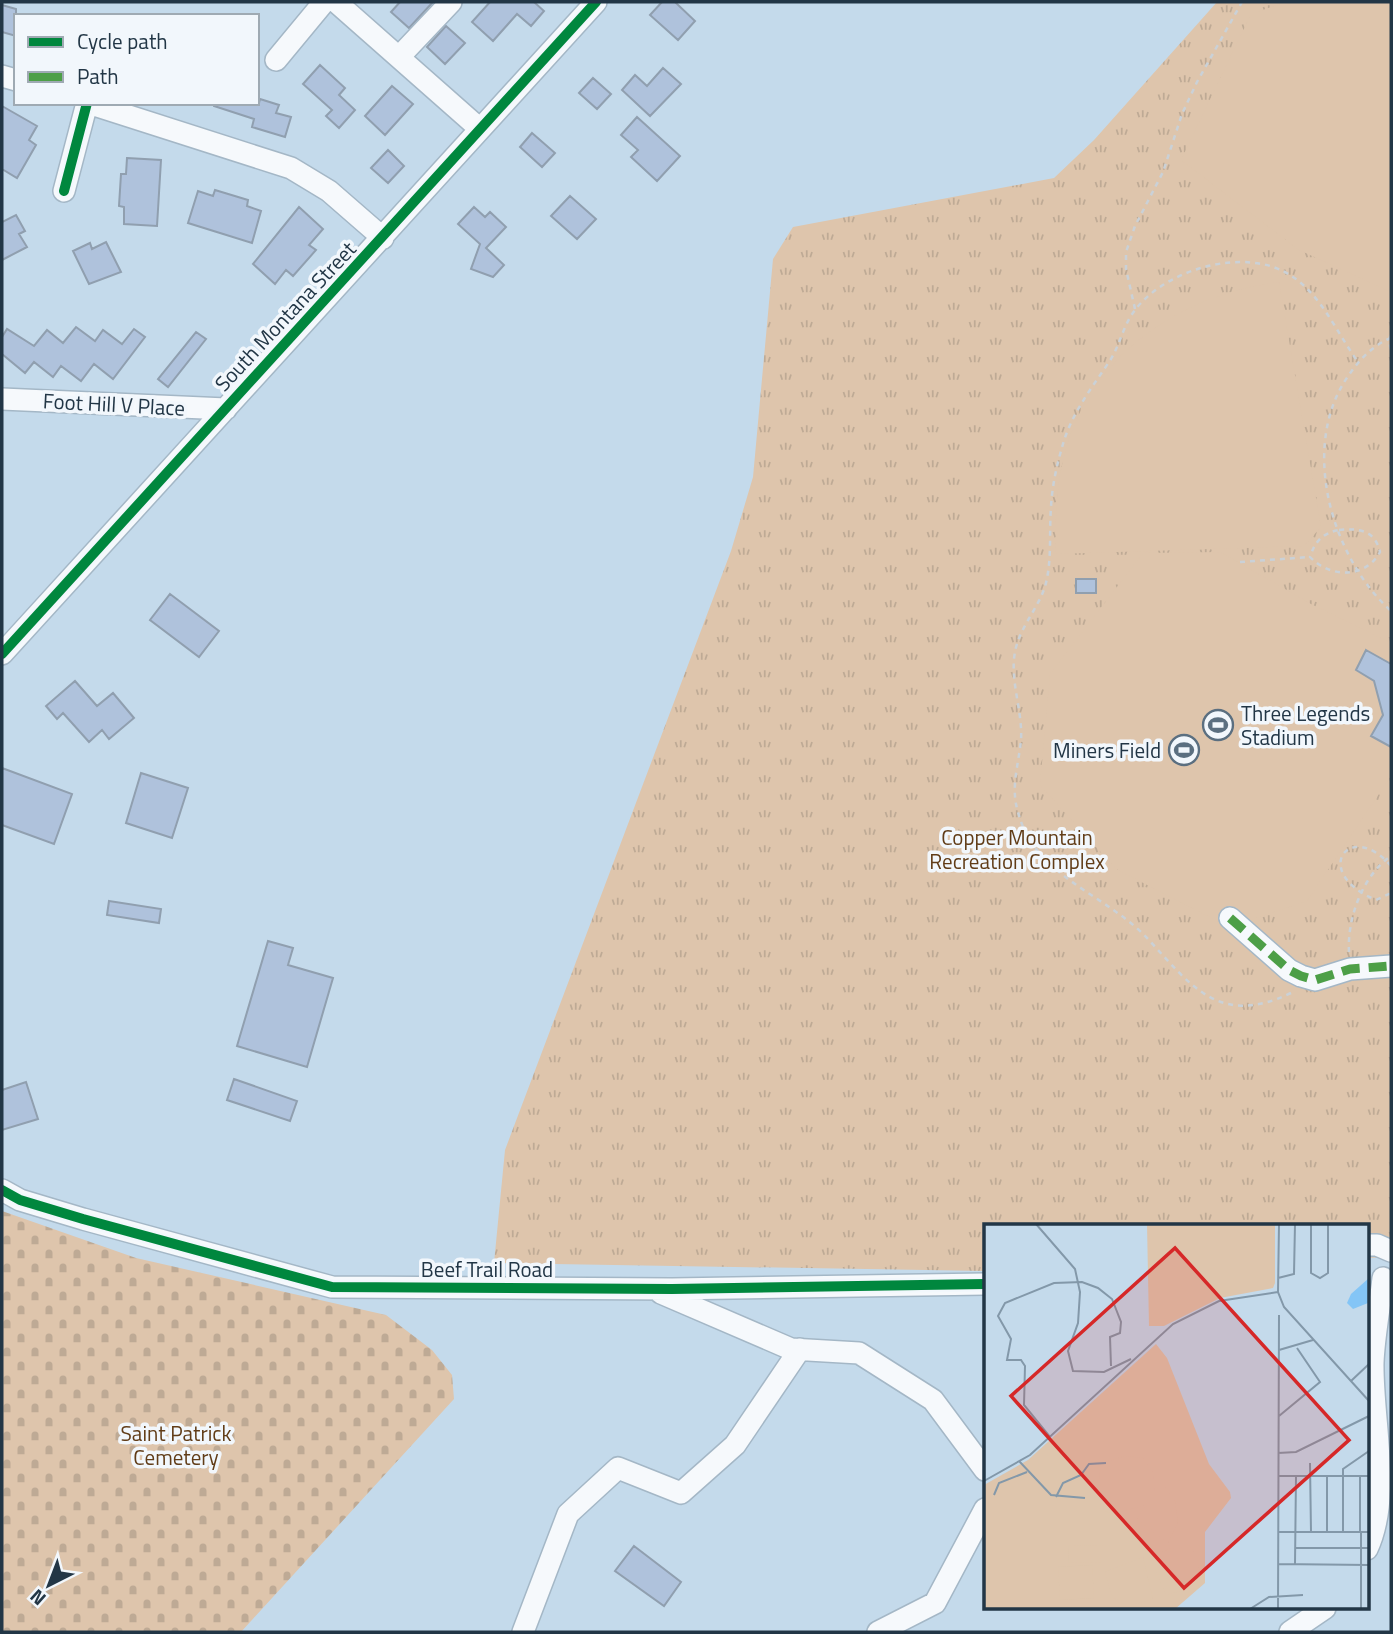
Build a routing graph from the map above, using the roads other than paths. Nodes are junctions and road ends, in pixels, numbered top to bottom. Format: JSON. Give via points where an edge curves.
{"nodes":[{"id":1,"x":324,"y":2,"type":"edge"},
{"id":2,"x":336,"y":2,"type":"edge"},
{"id":3,"x":451,"y":2,"type":"edge"},
{"id":4,"x":596,"y":2,"type":"edge"},
{"id":5,"x":399,"y":57,"type":"junction"},
{"id":6,"x":276,"y":60,"type":"dead end"},
{"id":7,"x":86,"y":105,"type":"edge"},
{"id":8,"x":93,"y":105,"type":"edge"},
{"id":9,"x":480,"y":129,"type":"junction"},
{"id":10,"x":64,"y":191,"type":"dead end"},
{"id":11,"x":383,"y":238,"type":"junction"},
{"id":12,"x":2,"y":399,"type":"edge"},
{"id":13,"x":226,"y":409,"type":"junction"},
{"id":14,"x":2,"y":654,"type":"edge"},
{"id":15,"x":1230,"y":918,"type":"dead end"},
{"id":16,"x":1391,"y":966,"type":"edge"},
{"id":17,"x":2,"y":1190,"type":"edge"},
{"id":18,"x":1368,"y":1245,"type":"edge"},
{"id":19,"x":1391,"y":1251,"type":"edge"},
{"id":20,"x":1380,"y":1278,"type":"edge"},
{"id":21,"x":984,"y":1284,"type":"edge"},
{"id":22,"x":653,"y":1289,"type":"junction"},
{"id":23,"x":800,"y":1349,"type":"junction"},
{"id":24,"x":984,"y":1469,"type":"edge"},
{"id":25,"x":984,"y":1511,"type":"edge"},
{"id":26,"x":1368,"y":1547,"type":"edge"},
{"id":27,"x":1322,"y":1610,"type":"edge"},
{"id":28,"x":523,"y":1632,"type":"edge"},
{"id":29,"x":878,"y":1632,"type":"edge"},
{"id":30,"x":1290,"y":1632,"type":"edge"}],
"edges":[{"from":1,"to":6,"type":"street"},
{"from":2,"to":5,"type":"street"},
{"from":3,"to":5,"type":"street"},
{"from":4,"to":9,"type":"street","name":"South Montana Street"},
{"from":5,"to":9,"type":"street"},
{"from":7,"to":10,"type":"street"},
{"from":8,"to":11,"type":"street","via":[[291,168],[329,191]]},
{"from":9,"to":11,"type":"street","name":"South Montana Street"},
{"from":11,"to":13,"type":"street","name":"South Montana Street"},
{"from":12,"to":13,"type":"street","name":"Foot Hill V Place"},
{"from":13,"to":14,"type":"street","name":"South Montana Street"},
{"from":15,"to":16,"type":"street","via":[[1289,970],[1315,980],[1350,969]]},
{"from":17,"to":22,"type":"street","name":"Beef Trail Road","via":[[83,1219],[332,1287]]},
{"from":18,"to":19,"type":"street"},
{"from":20,"to":26,"type":"street","via":[[1373,1363],[1379,1478]]},
{"from":21,"to":22,"type":"street","name":"Beef Trail Road"},
{"from":22,"to":23,"type":"street"},
{"from":23,"to":24,"type":"street","via":[[859,1353],[933,1400]]},
{"from":23,"to":28,"type":"street","via":[[735,1445],[681,1493],[618,1468],[568,1514]]},
{"from":25,"to":29,"type":"street","via":[[935,1604]]},
{"from":27,"to":30,"type":"street"}]}
